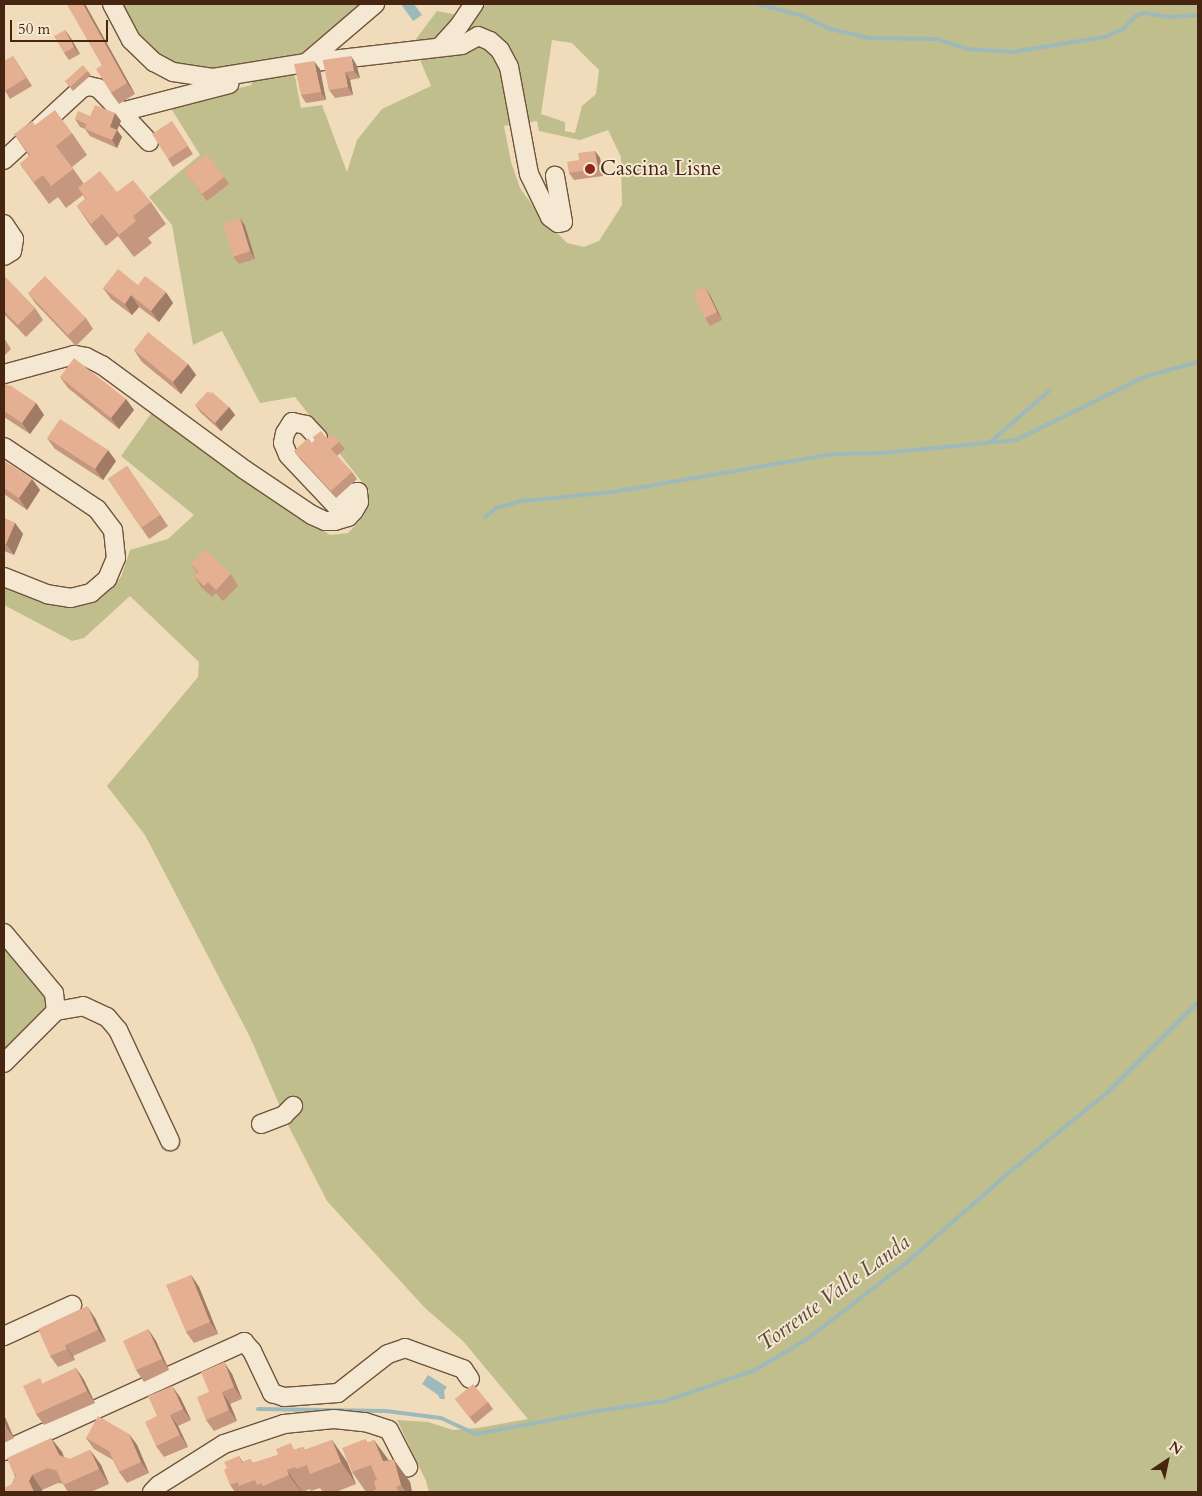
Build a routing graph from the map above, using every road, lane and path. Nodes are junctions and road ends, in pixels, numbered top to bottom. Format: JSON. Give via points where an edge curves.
{"nodes":[{"id":1,"x":112,"y":4,"type":"edge"},
{"id":2,"x":375,"y":4,"type":"edge"},
{"id":3,"x":474,"y":4,"type":"edge"},
{"id":4,"x":440,"y":47,"type":"junction"},
{"id":5,"x":306,"y":63,"type":"junction"},
{"id":6,"x":245,"y":74,"type":"junction"},
{"id":7,"x":121,"y":112,"type":"junction"},
{"id":8,"x":148,"y":142,"type":"dead end"},
{"id":9,"x":4,"y":160,"type":"edge"},
{"id":10,"x":555,"y":176,"type":"dead end"},
{"id":11,"x":4,"y":224,"type":"edge"},
{"id":12,"x":4,"y":256,"type":"edge"},
{"id":13,"x":4,"y":374,"type":"edge"},
{"id":14,"x":318,"y":438,"type":"edge"},
{"id":15,"x":4,"y":447,"type":"edge"},
{"id":16,"x":4,"y":577,"type":"edge"},
{"id":17,"x":4,"y":934,"type":"edge"},
{"id":18,"x":56,"y":1011,"type":"junction"},
{"id":19,"x":4,"y":1063,"type":"edge"},
{"id":20,"x":293,"y":1106,"type":"dead end"},
{"id":21,"x":261,"y":1124,"type":"dead end"},
{"id":22,"x":170,"y":1141,"type":"dead end"},
{"id":23,"x":72,"y":1305,"type":"dead end"},
{"id":24,"x":4,"y":1336,"type":"edge"},
{"id":25,"x":470,"y":1379,"type":"dead end"},
{"id":26,"x":4,"y":1451,"type":"edge"},
{"id":27,"x":408,"y":1467,"type":"dead end"},
{"id":28,"x":152,"y":1492,"type":"edge"}],
"edges":[{"from":1,"to":6,"type":"street","via":[[132,40],[154,62],[173,72],[192,76],[213,78]]},
{"from":2,"to":5,"type":"street"},
{"from":3,"to":4,"type":"street"},
{"from":4,"to":5,"type":"street"},
{"from":4,"to":10,"type":"street","via":[[462,45],[478,36],[500,50],[509,67],[529,174],[550,217],[558,223],[563,222]]},
{"from":5,"to":6,"type":"street"},
{"from":6,"to":7,"type":"street","via":[[236,83]]},
{"from":7,"to":8,"type":"street"},
{"from":7,"to":9,"type":"street","via":[[98,88],[82,88]]},
{"from":11,"to":12,"type":"street","via":[[14,239],[12,251]]},
{"from":13,"to":14,"type":"street","via":[[74,355],[86,357],[102,365],[245,470],[325,521],[340,513],[288,456],[283,443],[292,422],[306,425]]},
{"from":15,"to":16,"type":"street","via":[[98,509],[114,530],[116,558],[107,579],[91,593],[71,598],[46,594]]},
{"from":17,"to":18,"type":"street","via":[[54,992]]},
{"from":18,"to":19,"type":"street"},
{"from":18,"to":22,"type":"street","via":[[82,1006],[107,1017],[118,1030]]},
{"from":20,"to":21,"type":"street","via":[[284,1115]]},
{"from":23,"to":24,"type":"street"},
{"from":25,"to":26,"type":"street","via":[[463,1369],[406,1348],[388,1354],[338,1393],[284,1397],[272,1393],[252,1351],[244,1342]]},
{"from":27,"to":28,"type":"street","via":[[389,1430],[365,1422],[334,1419],[284,1424],[224,1444]]}]}
